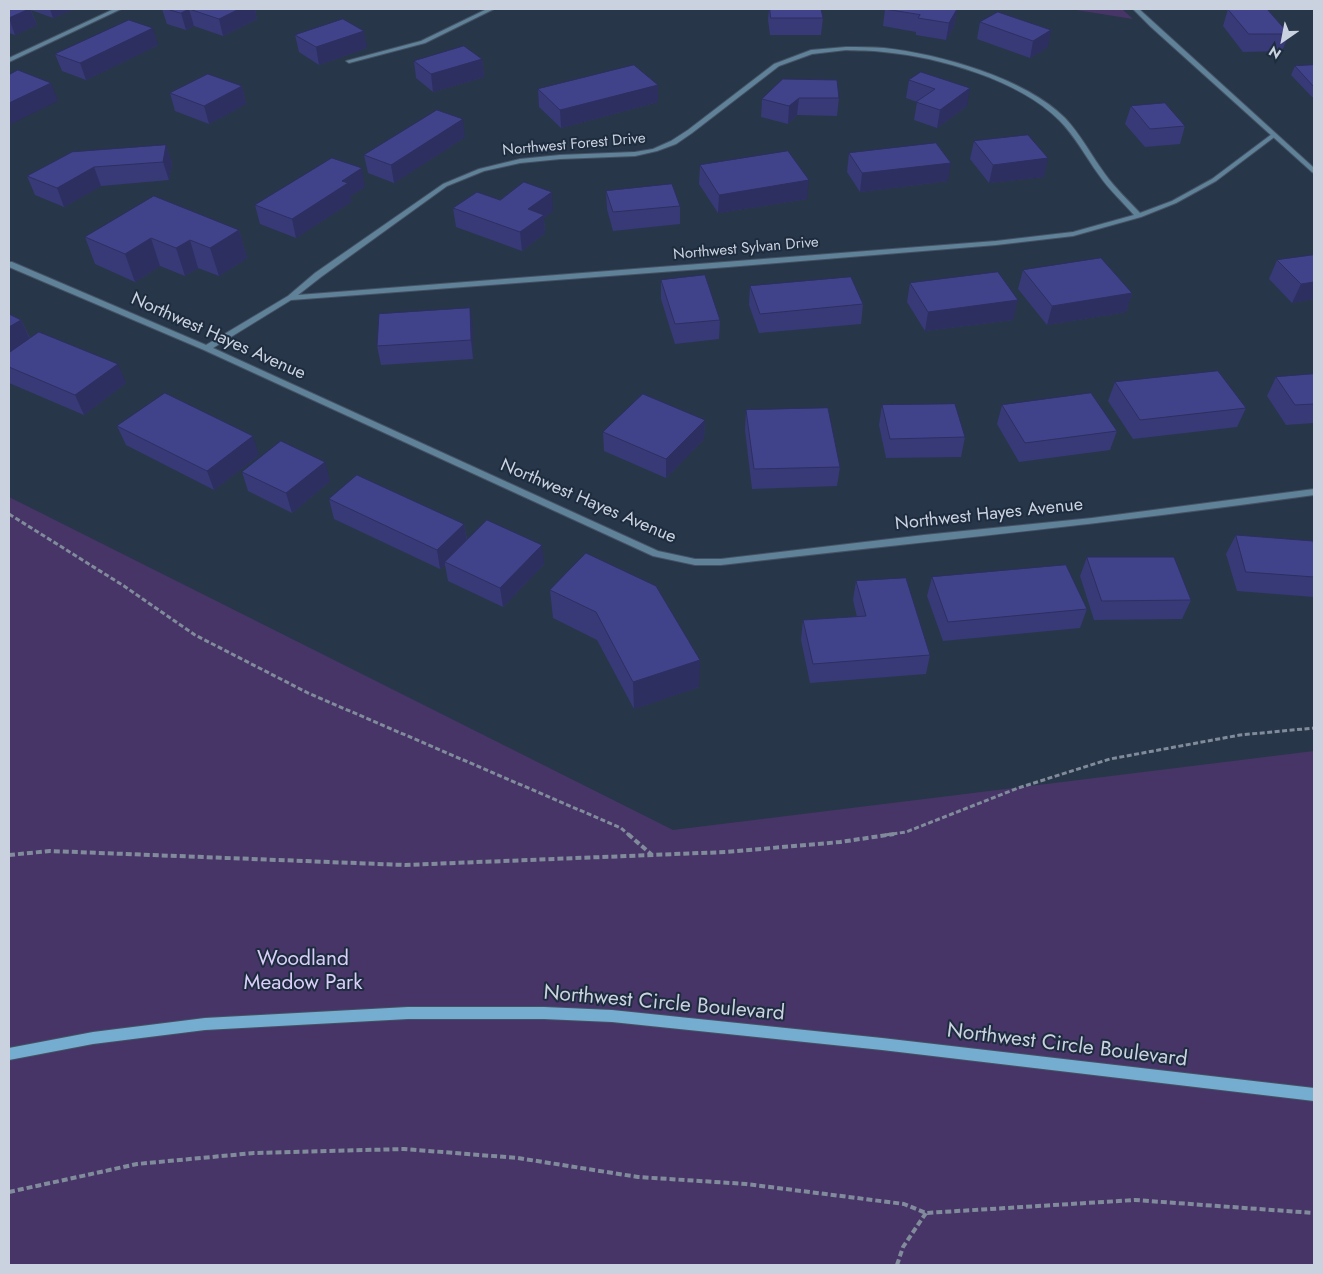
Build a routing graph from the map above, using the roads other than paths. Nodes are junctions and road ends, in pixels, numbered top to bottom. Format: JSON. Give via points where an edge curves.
{"nodes":[{"id":1,"x":118,"y":9,"type":"edge"},
{"id":2,"x":491,"y":9,"type":"edge"},
{"id":3,"x":1136,"y":9,"type":"edge"},
{"id":4,"x":9,"y":60,"type":"edge"},
{"id":5,"x":349,"y":62,"type":"dead end"},
{"id":6,"x":1274,"y":135,"type":"junction"},
{"id":7,"x":1314,"y":171,"type":"edge"},
{"id":8,"x":1139,"y":216,"type":"junction"},
{"id":9,"x":9,"y":264,"type":"edge"},
{"id":10,"x":289,"y":298,"type":"junction"},
{"id":11,"x":208,"y":348,"type":"junction"},
{"id":12,"x":1314,"y":492,"type":"edge"},
{"id":13,"x":9,"y":1054,"type":"edge"},
{"id":14,"x":1314,"y":1095,"type":"edge"}],
"edges":[{"from":1,"to":4,"type":"street"},
{"from":2,"to":5,"type":"street","via":[[423,42]]},
{"from":3,"to":6,"type":"street"},
{"from":6,"to":7,"type":"street"},
{"from":6,"to":8,"type":"street","name":"Northwest Sylvan Drive","via":[[1214,180],[1174,202]]},
{"from":8,"to":10,"type":"street","name":"Northwest Sylvan Drive","via":[[1073,234],[996,243]]},
{"from":8,"to":10,"type":"street","name":"Northwest Forest Drive","via":[[1102,175],[1067,124],[1042,103],[1014,87],[961,66],[924,56],[870,49],[820,51],[772,66],[686,135],[653,151],[503,164],[467,173],[445,185]]},
{"from":9,"to":11,"type":"street","name":"Northwest Hayes Avenue"},
{"from":10,"to":11,"type":"street","name":"Northwest Sylvan Drive"},
{"from":11,"to":12,"type":"street","name":"Northwest Hayes Avenue","via":[[656,554],[695,562],[722,562],[1092,521]]},
{"from":13,"to":14,"type":"main road","name":"Northwest Circle Boulevard","via":[[93,1038],[205,1024],[408,1013],[544,1013],[612,1016],[863,1042]]}]}
